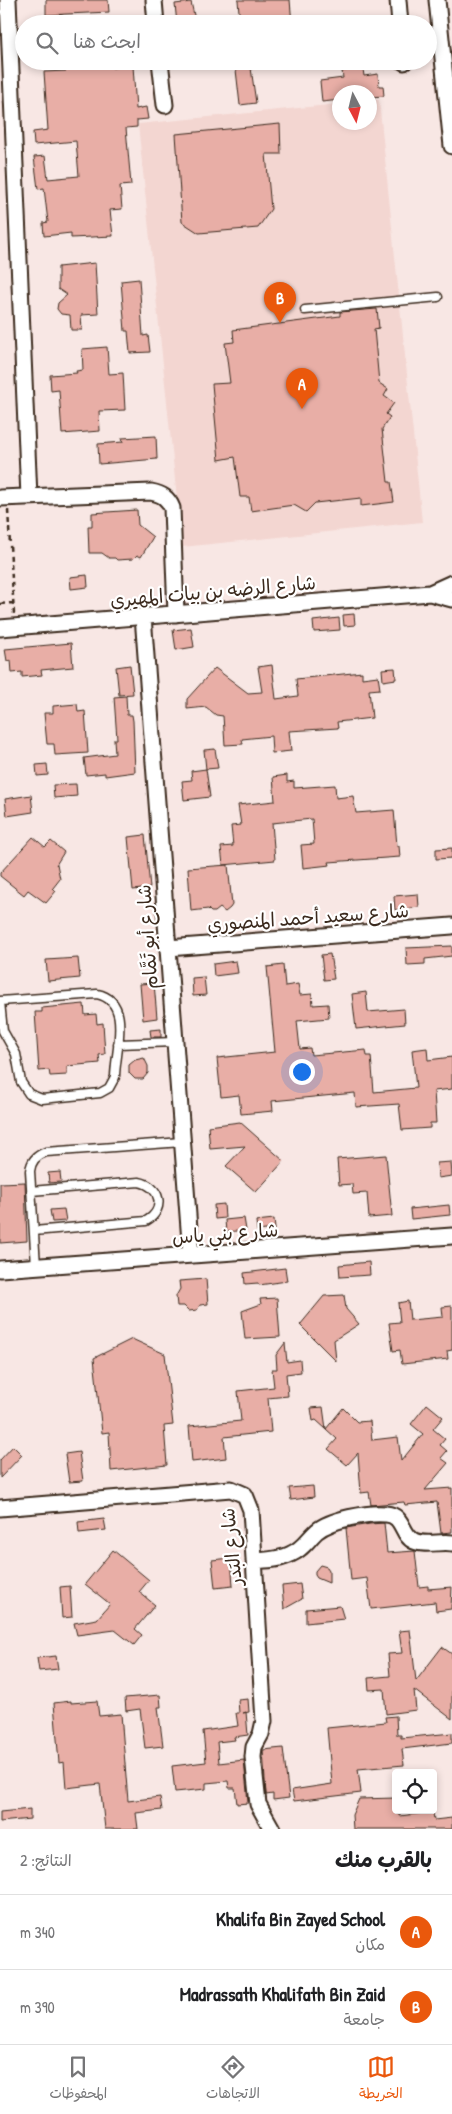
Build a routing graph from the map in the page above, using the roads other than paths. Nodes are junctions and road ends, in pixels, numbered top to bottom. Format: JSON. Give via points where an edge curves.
{"nodes":[{"id":1,"x":8,"y":0,"type":"edge"},
{"id":2,"x":154,"y":0,"type":"edge"},
{"id":3,"x":398,"y":0,"type":"edge"},
{"id":4,"x":437,"y":0,"type":"edge"},
{"id":5,"x":155,"y":15,"type":"edge"},
{"id":6,"x":399,"y":15,"type":"edge"},
{"id":7,"x":11,"y":45,"type":"edge"},
{"id":8,"x":161,"y":70,"type":"edge"},
{"id":9,"x":165,"y":105,"type":"dead end"},
{"id":10,"x":452,"y":146,"type":"edge"},
{"id":11,"x":438,"y":297,"type":"dead end"},
{"id":12,"x":306,"y":310,"type":"dead end"},
{"id":13,"x":29,"y":497,"type":"junction"},
{"id":14,"x":3,"y":498,"type":"edge"},
{"id":15,"x":452,"y":583,"type":"edge"},
{"id":16,"x":430,"y":593,"type":"junction"},
{"id":17,"x":452,"y":599,"type":"edge"},
{"id":18,"x":176,"y":614,"type":"junction"},
{"id":19,"x":143,"y":616,"type":"junction"},
{"id":20,"x":7,"y":627,"type":"edge"},
{"id":21,"x":452,"y":926,"type":"edge"},
{"id":22,"x":168,"y":948,"type":"junction"},
{"id":23,"x":0,"y":1001,"type":"edge"},
{"id":24,"x":175,"y":1042,"type":"junction"},
{"id":25,"x":118,"y":1044,"type":"junction"},
{"id":26,"x":182,"y":1142,"type":"junction"},
{"id":27,"x":32,"y":1191,"type":"junction"},
{"id":28,"x":34,"y":1231,"type":"junction"},
{"id":29,"x":452,"y":1236,"type":"edge"},
{"id":30,"x":191,"y":1255,"type":"junction"},
{"id":31,"x":36,"y":1266,"type":"junction"},
{"id":32,"x":0,"y":1269,"type":"edge"},
{"id":33,"x":0,"y":1508,"type":"edge"},
{"id":34,"x":452,"y":1543,"type":"edge"},
{"id":35,"x":254,"y":1561,"type":"junction"},
{"id":36,"x":272,"y":1829,"type":"edge"}],
"edges":[{"from":1,"to":7,"type":"street"},
{"from":2,"to":5,"type":"street"},
{"from":3,"to":6,"type":"street"},
{"from":4,"to":10,"type":"street"},
{"from":7,"to":13,"type":"street"},
{"from":8,"to":9,"type":"street"},
{"from":11,"to":12,"type":"lane"},
{"from":13,"to":14,"type":"street"},
{"from":13,"to":18,"type":"street","via":[[151,492],[162,495],[173,514]]},
{"from":15,"to":16,"type":"street","name":"شارع الرضه بن بيات المهيري"},
{"from":16,"to":17,"type":"street","name":"شارع الرضه بن بيات المهيري"},
{"from":16,"to":18,"type":"street","name":"شارع الرضه بن بيات المهيري"},
{"from":18,"to":19,"type":"street","name":"شارع الرضه بن بيات المهيري"},
{"from":19,"to":20,"type":"street","name":"شارع الرضه بن بيات المهيري"},
{"from":19,"to":22,"type":"street","name":"شارع أبو تَمَّام"},
{"from":21,"to":22,"type":"street","name":"شارع سعيد أحمد المنصوري"},
{"from":22,"to":24,"type":"street","name":"شارع أبو تَمَّام"},
{"from":23,"to":25,"type":"lane","via":[[103,995],[113,1002],[118,1012]]},
{"from":23,"to":25,"type":"lane","via":[[5,1037],[16,1054],[23,1086],[33,1097],[42,1099],[105,1091],[114,1081]]},
{"from":24,"to":25,"type":"lane"},
{"from":24,"to":26,"type":"street","name":"شارع أبو تَمَّام"},
{"from":26,"to":27,"type":"lane","via":[[46,1152],[32,1163]]},
{"from":26,"to":30,"type":"street","name":"شارع أبو تَمَّام"},
{"from":27,"to":28,"type":"lane"},
{"from":27,"to":28,"type":"lane","via":[[139,1182],[155,1190],[159,1202],[155,1213],[146,1221]]},
{"from":28,"to":31,"type":"lane"},
{"from":29,"to":30,"type":"street","name":"شارع بني ياس"},
{"from":30,"to":31,"type":"street","name":"شارع بني ياس"},
{"from":31,"to":32,"type":"street","name":"شارع بني ياس"},
{"from":33,"to":35,"type":"street","name":"شارع البَدر","via":[[236,1490],[250,1505]]},
{"from":34,"to":35,"type":"street","via":[[414,1541],[399,1520],[390,1514],[380,1514],[334,1521],[317,1531],[292,1554]]},
{"from":35,"to":36,"type":"street","name":"شارع البَدر","via":[[264,1721],[253,1752],[256,1797]]}]}
